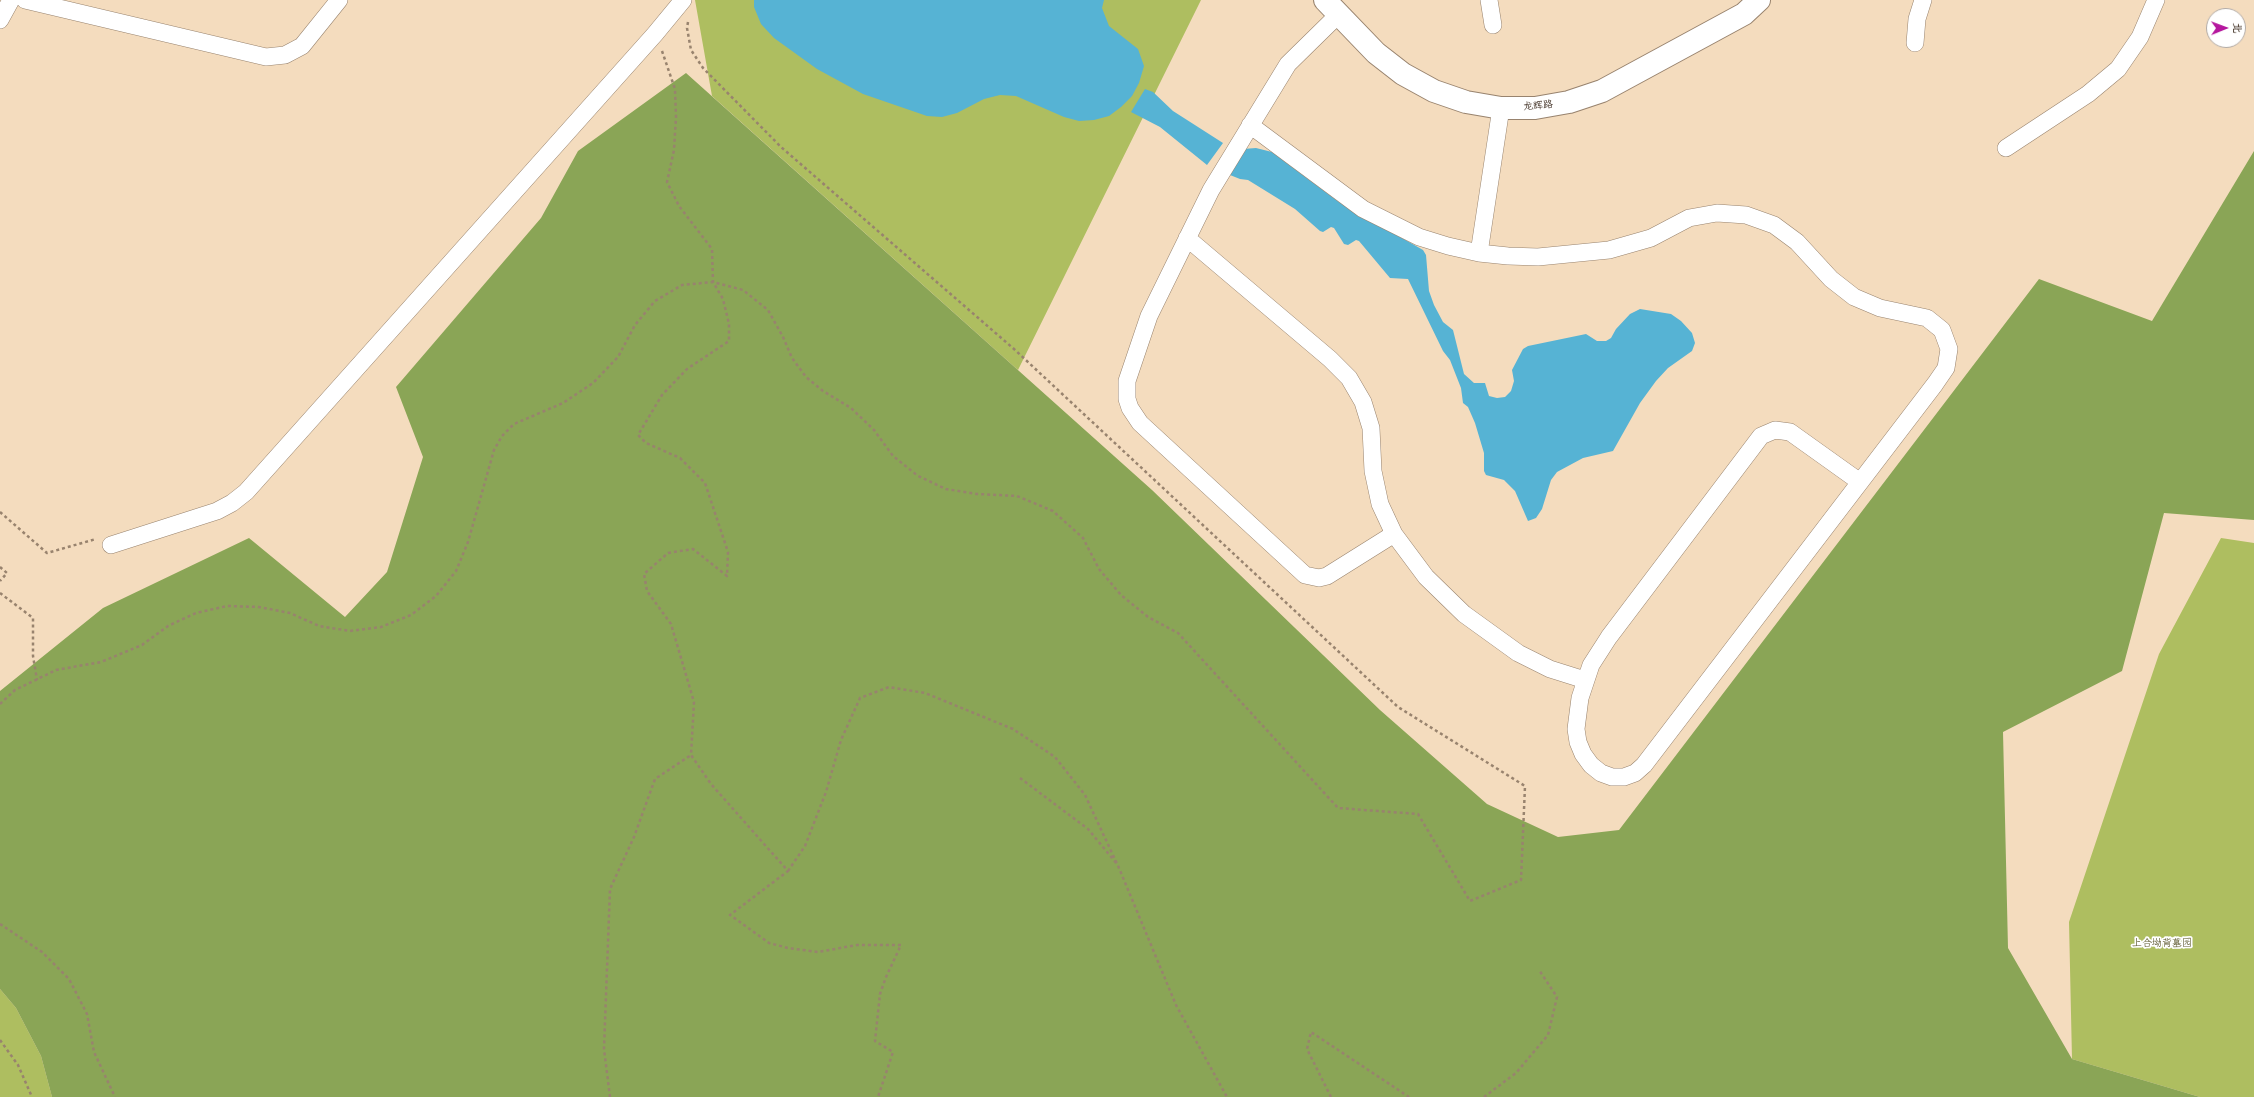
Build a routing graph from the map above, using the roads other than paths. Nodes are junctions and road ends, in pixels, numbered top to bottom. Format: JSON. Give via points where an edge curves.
{"nodes":[{"id":1,"x":11,"y":0,"type":"edge"},
{"id":2,"x":25,"y":0,"type":"edge"},
{"id":3,"x":339,"y":0,"type":"edge"},
{"id":4,"x":683,"y":0,"type":"edge"},
{"id":5,"x":1489,"y":0,"type":"edge"},
{"id":6,"x":1759,"y":0,"type":"edge"},
{"id":7,"x":1923,"y":0,"type":"edge"},
{"id":8,"x":2156,"y":0,"type":"edge"},
{"id":9,"x":1332,"y":7,"type":"edge"},
{"id":10,"x":0,"y":20,"type":"edge"},
{"id":11,"x":1493,"y":25,"type":"dead end"},
{"id":12,"x":1915,"y":43,"type":"dead end"},
{"id":13,"x":1501,"y":108,"type":"junction"},
{"id":14,"x":1250,"y":125,"type":"junction"},
{"id":15,"x":2006,"y":148,"type":"dead end"},
{"id":16,"x":1187,"y":238,"type":"junction"},
{"id":17,"x":1479,"y":253,"type":"junction"},
{"id":18,"x":1860,"y":482,"type":"junction"},
{"id":19,"x":1394,"y":534,"type":"junction"},
{"id":20,"x":111,"y":545,"type":"road end"},
{"id":21,"x":1585,"y":680,"type":"junction"}],
"edges":[{"from":1,"to":10,"type":"street"},
{"from":2,"to":3,"type":"street","via":[[266,57],[285,55],[302,46]]},
{"from":4,"to":20,"type":"street","via":[[246,492],[217,511]]},
{"from":5,"to":11,"type":"street"},
{"from":6,"to":13,"type":"street","name":"龙辉路","via":[[1744,14],[1602,91],[1569,102],[1535,108]]},
{"from":7,"to":12,"type":"street","via":[[1917,19]]},
{"from":8,"to":15,"type":"street","via":[[2140,37],[2118,69],[2088,94]]},
{"from":9,"to":13,"type":"street","name":"龙辉路","via":[[1376,53],[1403,74],[1434,91],[1466,102]]},
{"from":9,"to":14,"type":"street","via":[[1288,64]]},
{"from":13,"to":17,"type":"street"},
{"from":14,"to":16,"type":"street","via":[[1211,190]]},
{"from":14,"to":17,"type":"street","via":[[1363,209],[1419,237]]},
{"from":16,"to":19,"type":"street","via":[[1349,378],[1363,402],[1371,428],[1375,488]]},
{"from":16,"to":19,"type":"street","via":[[1149,316],[1127,381],[1127,399],[1134,416],[1305,575],[1319,578],[1327,576]]},
{"from":17,"to":18,"type":"street","via":[[1538,257],[1610,250],[1651,238],[1688,218],[1717,213],[1746,215],[1774,225],[1797,242],[1831,279],[1854,297],[1880,308],[1927,318],[1942,330],[1949,349],[1946,368]]},
{"from":18,"to":21,"type":"street","via":[[1790,432],[1775,430],[1761,436],[1609,637]]},
{"from":18,"to":21,"type":"street","via":[[1644,765],[1635,773],[1624,777],[1612,777],[1596,769],[1583,754],[1576,729]]},
{"from":19,"to":21,"type":"street","via":[[1426,577],[1483,630],[1534,662]]}]}
